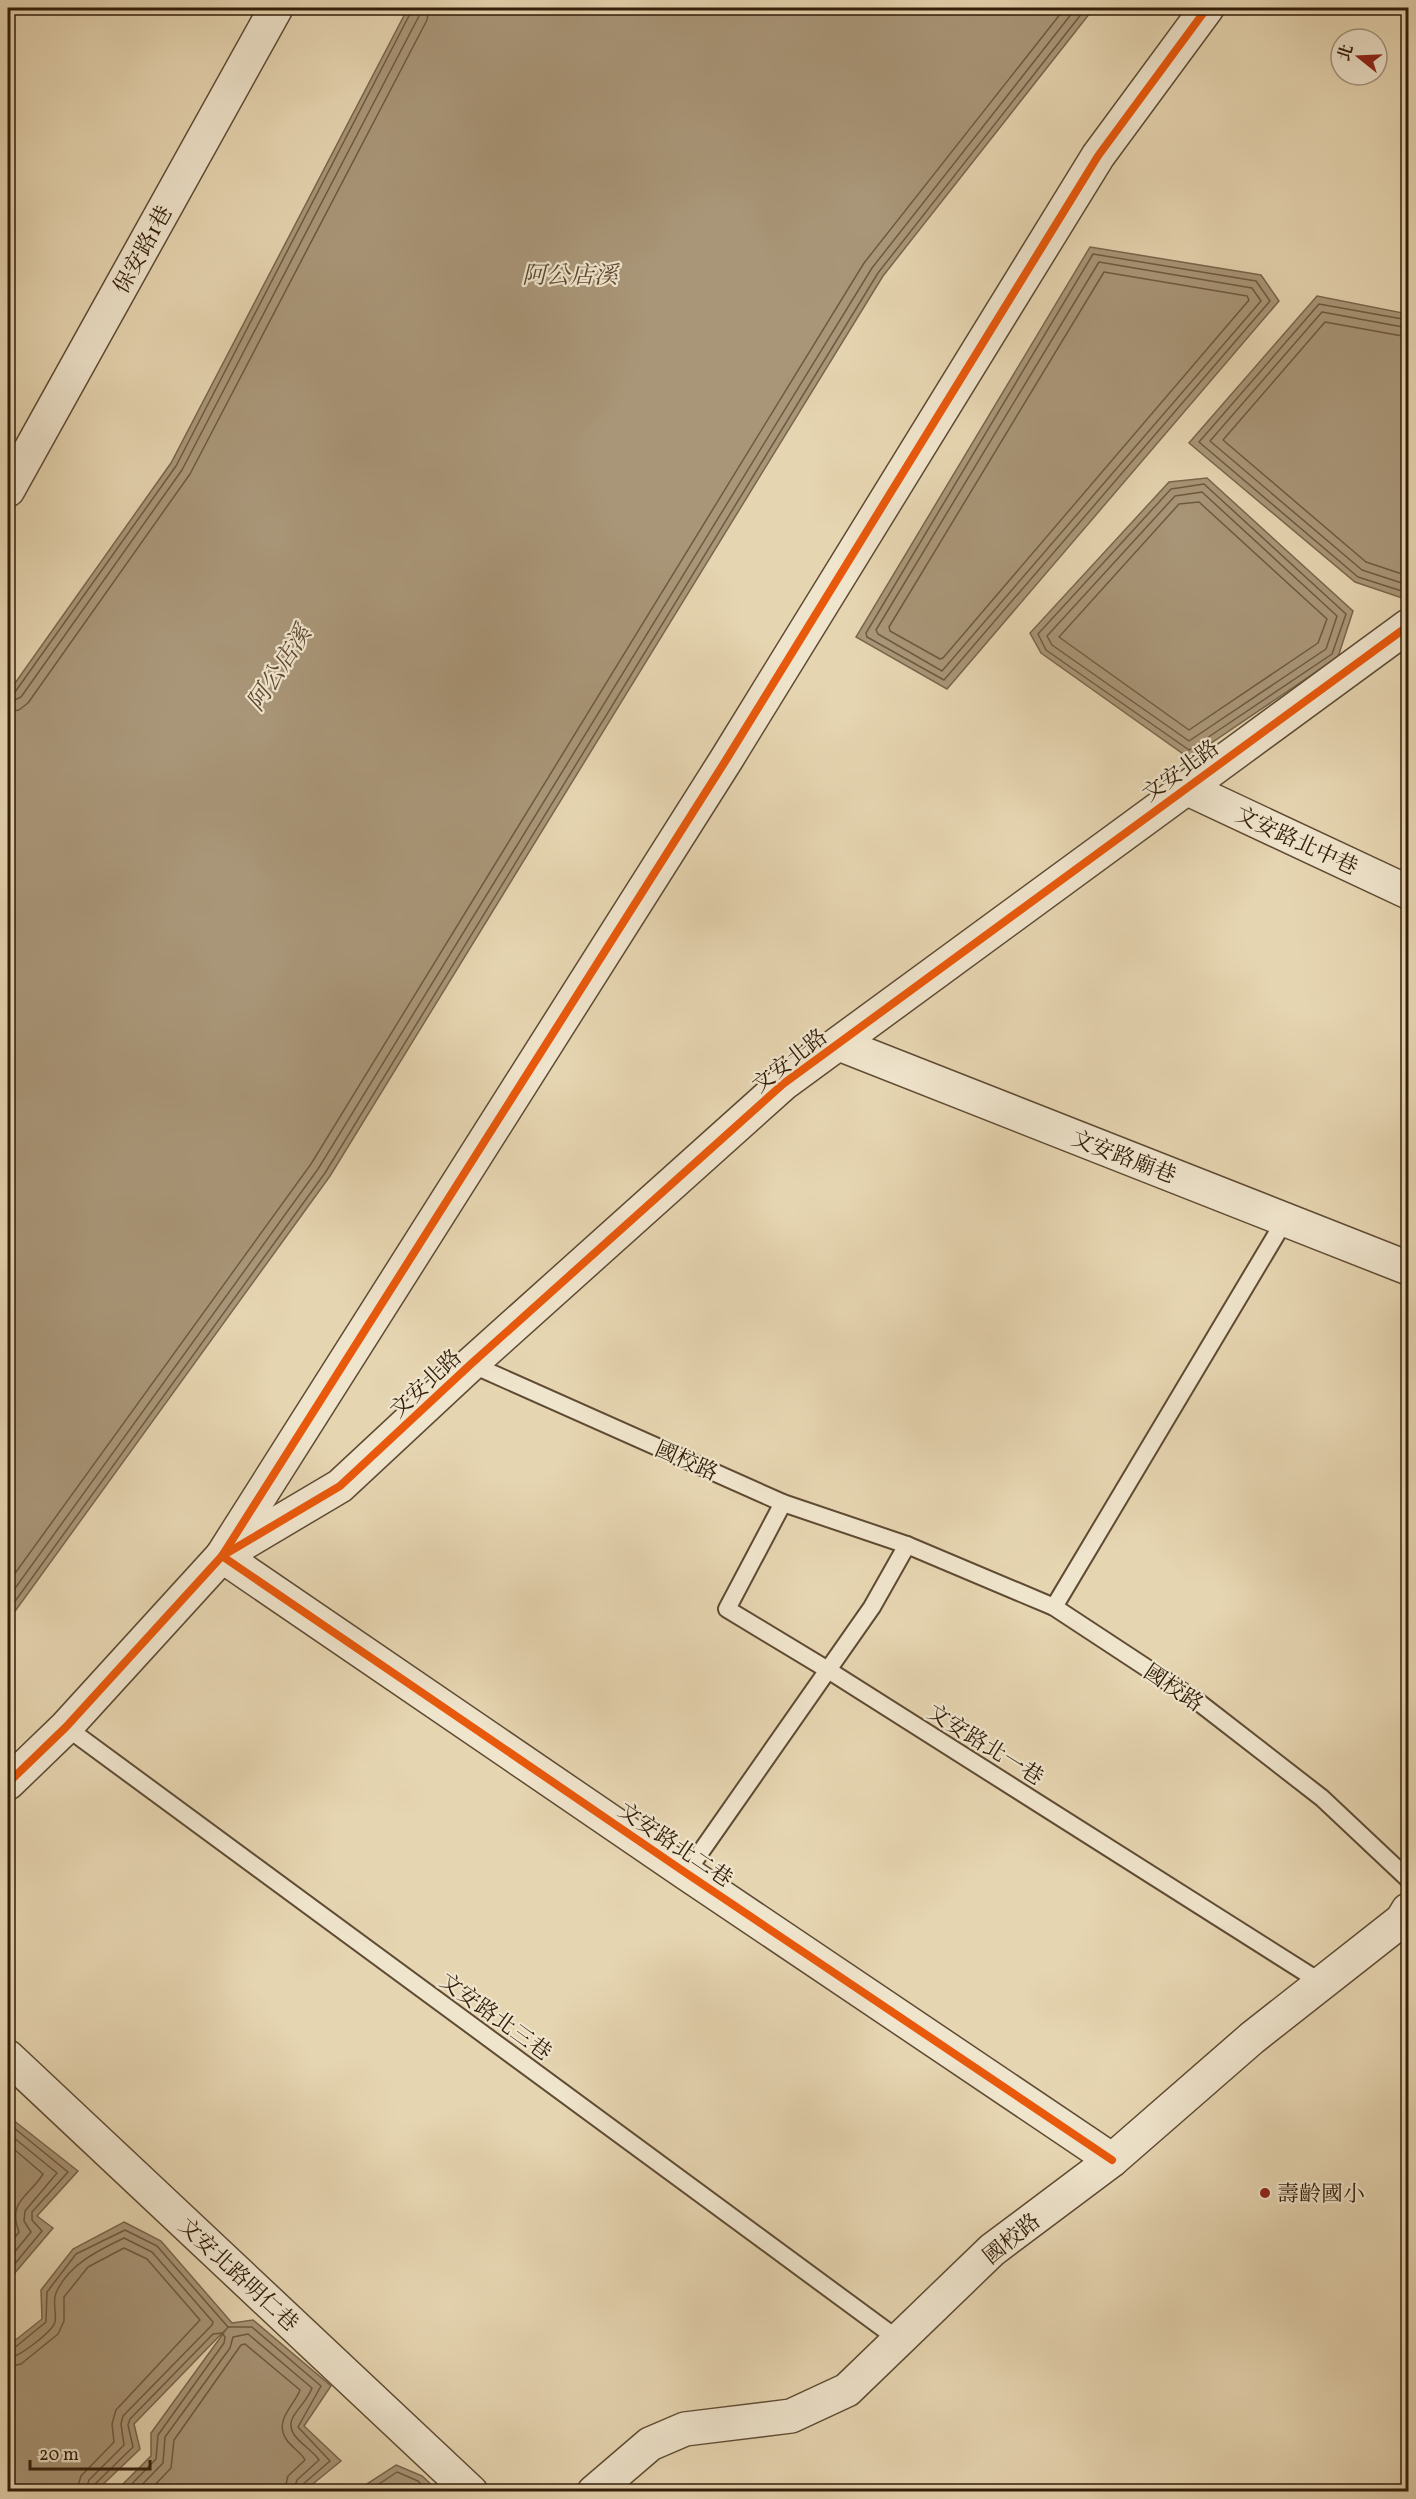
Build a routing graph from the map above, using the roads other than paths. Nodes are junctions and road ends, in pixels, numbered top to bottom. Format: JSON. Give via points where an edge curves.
{"nodes":[{"id":1,"x":276,"y":8,"type":"edge"},
{"id":2,"x":1207,"y":8,"type":"edge"},
{"id":3,"x":8,"y":490,"type":"edge"},
{"id":4,"x":1408,"y":626,"type":"edge"},
{"id":5,"x":1186,"y":788,"type":"junction"},
{"id":6,"x":1408,"y":892,"type":"edge"},
{"id":7,"x":839,"y":1044,"type":"junction"},
{"id":8,"x":1285,"y":1220,"type":"junction"},
{"id":9,"x":1408,"y":1268,"type":"edge"},
{"id":10,"x":471,"y":1364,"type":"junction"},
{"id":11,"x":783,"y":1503,"type":"junction"},
{"id":12,"x":907,"y":1545,"type":"junction"},
{"id":13,"x":222,"y":1556,"type":"junction"},
{"id":14,"x":1054,"y":1607,"type":"junction"},
{"id":15,"x":828,"y":1670,"type":"junction"},
{"id":16,"x":66,"y":1727,"type":"junction"},
{"id":17,"x":8,"y":1784,"type":"edge"},
{"id":18,"x":686,"y":1873,"type":"junction"},
{"id":19,"x":1408,"y":1879,"type":"edge"},
{"id":20,"x":1406,"y":1919,"type":"edge"},
{"id":21,"x":1323,"y":1983,"type":"junction"},
{"id":22,"x":8,"y":2057,"type":"edge"},
{"id":23,"x":1112,"y":2160,"type":"junction"},
{"id":24,"x":899,"y":2340,"type":"junction"},
{"id":25,"x":471,"y":2492,"type":"edge"},
{"id":26,"x":594,"y":2492,"type":"edge"}],
"edges":[{"from":1,"to":3,"type":"street","name":"保安路1巷"},
{"from":2,"to":13,"type":"street","via":[[1098,156],[726,760]]},
{"from":4,"to":5,"type":"street","name":"文安北路"},
{"from":5,"to":6,"type":"street","name":"文安路北中巷"},
{"from":5,"to":7,"type":"street","name":"文安北路"},
{"from":7,"to":8,"type":"street","name":"文安路廟巷"},
{"from":7,"to":10,"type":"street","name":"文安北路","via":[[783,1084]]},
{"from":8,"to":9,"type":"street","name":"文安路廟巷"},
{"from":8,"to":14,"type":"lane"},
{"from":10,"to":11,"type":"lane","name":"國校路"},
{"from":10,"to":13,"type":"street","name":"文安北路","via":[[340,1486]]},
{"from":11,"to":12,"type":"lane","name":"國校路"},
{"from":11,"to":15,"type":"lane","name":"文安路北一巷","via":[[727,1609]]},
{"from":12,"to":14,"type":"lane","name":"國校路"},
{"from":12,"to":15,"type":"lane","via":[[872,1607]]},
{"from":13,"to":16,"type":"street"},
{"from":13,"to":18,"type":"street","name":"文安路北二巷"},
{"from":14,"to":19,"type":"lane","name":"國校路","via":[[1206,1708],[1322,1798]]},
{"from":15,"to":18,"type":"lane"},
{"from":15,"to":21,"type":"lane","name":"文安路北一巷"},
{"from":16,"to":17,"type":"street"},
{"from":16,"to":24,"type":"lane","name":"文安路北三巷"},
{"from":18,"to":23,"type":"street","name":"文安路北二巷"},
{"from":20,"to":21,"type":"street","name":"國校路"},
{"from":21,"to":23,"type":"street","name":"國校路","via":[[1252,2038]]},
{"from":22,"to":25,"type":"street","name":"文安北路明仁巷"},
{"from":23,"to":24,"type":"street","name":"國校路","via":[[992,2250]]},
{"from":24,"to":26,"type":"street","name":"國校路","via":[[847,2390],[791,2416],[685,2429],[650,2444]]}]}
